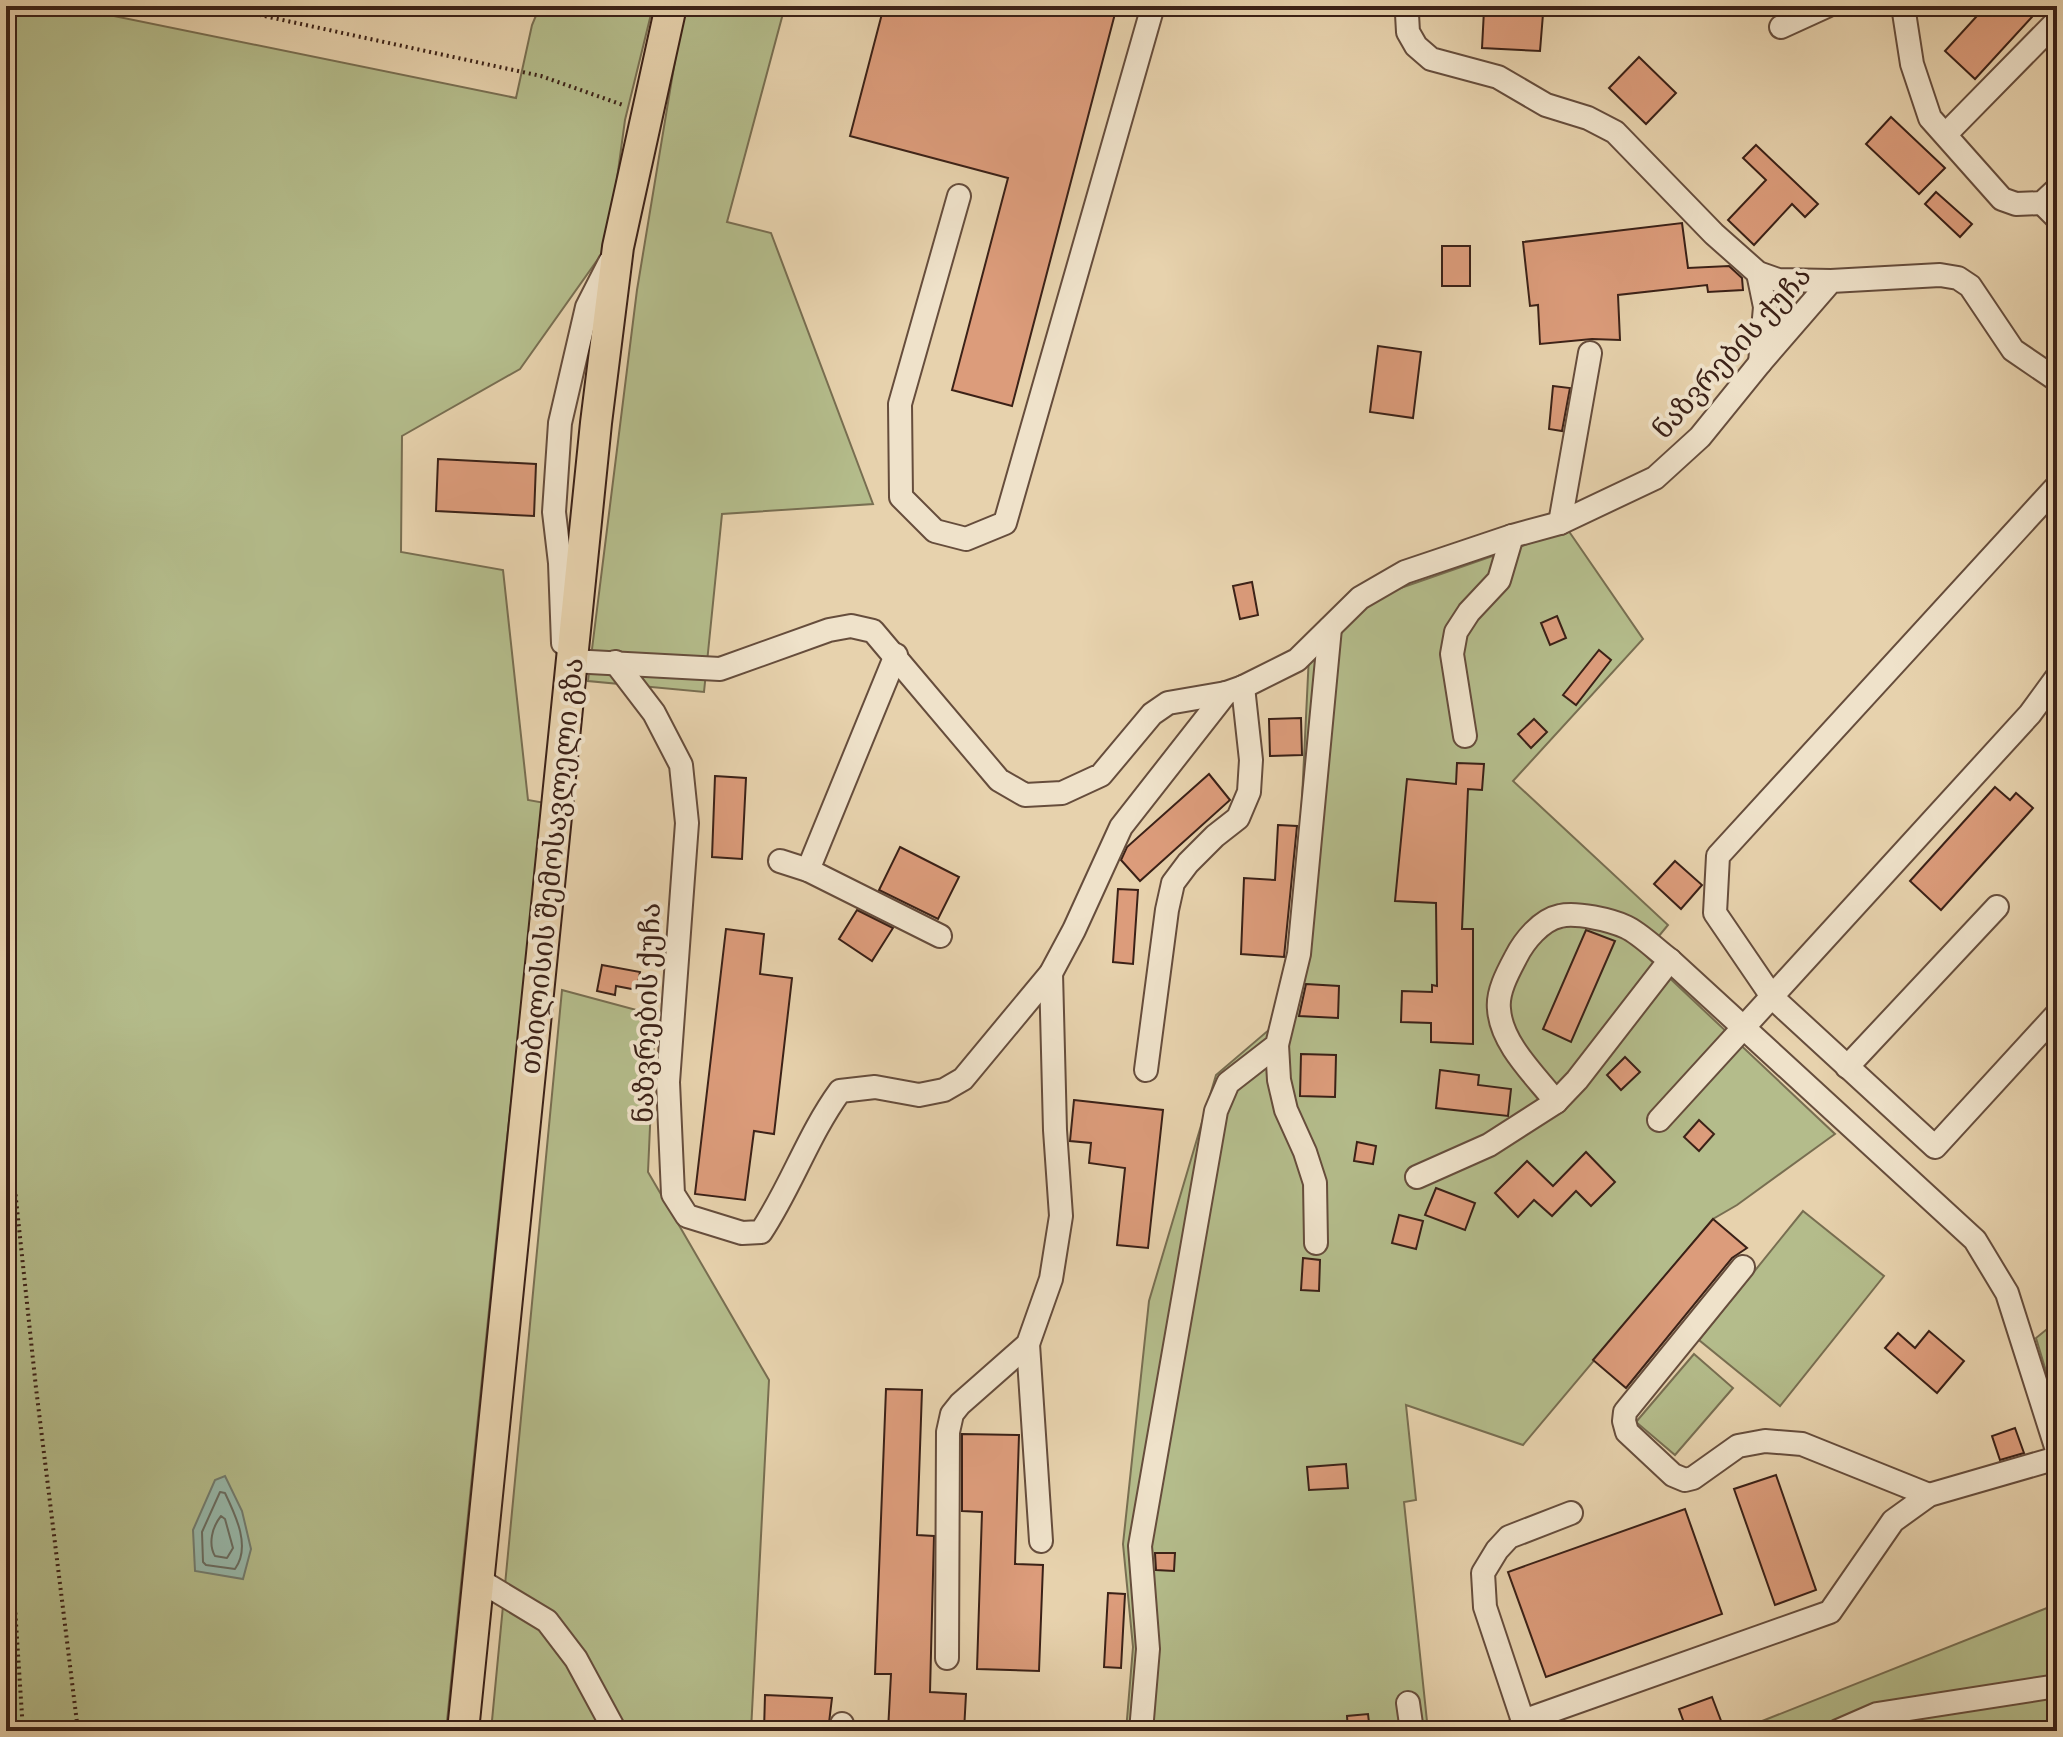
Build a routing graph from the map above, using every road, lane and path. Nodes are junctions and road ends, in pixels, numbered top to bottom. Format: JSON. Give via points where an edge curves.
{"nodes":[{"id":1,"x":218,"y":6,"type":"edge"},
{"id":2,"x":671,"y":6,"type":"edge"},
{"id":3,"x":1153,"y":6,"type":"edge"},
{"id":4,"x":1410,"y":6,"type":"edge"},
{"id":5,"x":1827,"y":6,"type":"edge"},
{"id":6,"x":1903,"y":6,"type":"edge"},
{"id":7,"x":2057,"y":21,"type":"edge"},
{"id":8,"x":1781,"y":27,"type":"dead end"},
{"id":9,"x":646,"y":113,"type":"junction"},
{"id":10,"x":1946,"y":134,"type":"junction"},
{"id":11,"x":959,"y":196,"type":"dead end"},
{"id":12,"x":2052,"y":203,"type":"edge"},
{"id":13,"x":618,"y":247,"type":"junction"},
{"id":14,"x":1758,"y":273,"type":"junction"},
{"id":15,"x":1831,"y":281,"type":"junction"},
{"id":16,"x":1590,"y":353,"type":"dead end"},
{"id":17,"x":1760,"y":363,"type":"junction"},
{"id":18,"x":2057,"y":380,"type":"edge"},
{"id":19,"x":2057,"y":486,"type":"edge"},
{"id":20,"x":1560,"y":523,"type":"junction"},
{"id":21,"x":1512,"y":536,"type":"junction"},
{"id":22,"x":1330,"y":628,"type":"junction"},
{"id":23,"x":896,"y":655,"type":"junction"},
{"id":24,"x":571,"y":661,"type":"junction"},
{"id":25,"x":615,"y":662,"type":"junction"},
{"id":26,"x":2057,"y":677,"type":"edge"},
{"id":27,"x":1234,"y":690,"type":"junction"},
{"id":28,"x":566,"y":716,"type":"junction"},
{"id":29,"x":1465,"y":736,"type":"dead end"},
{"id":30,"x":780,"y":861,"type":"dead end"},
{"id":31,"x":808,"y":870,"type":"junction"},
{"id":32,"x":1997,"y":907,"type":"dead end"},
{"id":33,"x":940,"y":936,"type":"dead end"},
{"id":34,"x":1670,"y":960,"type":"junction"},
{"id":35,"x":1051,"y":973,"type":"junction"},
{"id":36,"x":1773,"y":998,"type":"junction"},
{"id":37,"x":2057,"y":1014,"type":"edge"},
{"id":38,"x":1746,"y":1028,"type":"junction"},
{"id":39,"x":1277,"y":1045,"type":"junction"},
{"id":40,"x":1847,"y":1067,"type":"junction"},
{"id":41,"x":1146,"y":1070,"type":"dead end"},
{"id":42,"x":1556,"y":1102,"type":"junction"},
{"id":43,"x":6,"y":1105,"type":"edge"},
{"id":44,"x":1659,"y":1120,"type":"dead end"},
{"id":45,"x":1417,"y":1177,"type":"dead end"},
{"id":46,"x":1316,"y":1243,"type":"dead end"},
{"id":47,"x":1743,"y":1267,"type":"dead end"},
{"id":48,"x":1028,"y":1344,"type":"junction"},
{"id":49,"x":2057,"y":1450,"type":"edge"},
{"id":50,"x":2057,"y":1458,"type":"edge"},
{"id":51,"x":6,"y":1469,"type":"edge"},
{"id":52,"x":1929,"y":1495,"type":"junction"},
{"id":53,"x":1571,"y":1513,"type":"dead end"},
{"id":54,"x":1041,"y":1541,"type":"dead end"},
{"id":55,"x":479,"y":1580,"type":"junction"},
{"id":56,"x":947,"y":1658,"type":"dead end"},
{"id":57,"x":2057,"y":1686,"type":"edge"},
{"id":58,"x":1408,"y":1703,"type":"dead end"},
{"id":59,"x":1874,"y":1722,"type":"edge"},
{"id":60,"x":1520,"y":1726,"type":"edge"},
{"id":61,"x":23,"y":1731,"type":"edge"},
{"id":62,"x":78,"y":1731,"type":"edge"},
{"id":63,"x":463,"y":1731,"type":"edge"},
{"id":64,"x":615,"y":1731,"type":"edge"},
{"id":65,"x":1141,"y":1731,"type":"edge"},
{"id":66,"x":1412,"y":1731,"type":"edge"},
{"id":67,"x":1838,"y":1731,"type":"edge"}],
"edges":[{"from":1,"to":9,"type":"path","via":[[541,76]]},
{"from":2,"to":9,"type":"highway","name":"თბილისის შემოსავლელი გზა"},
{"from":3,"to":11,"type":"street","via":[[1005,523],[966,539],[935,531],[901,497],[900,404]]},
{"from":4,"to":14,"type":"street","via":[[1408,32],[1431,59],[1498,77],[1546,105],[1615,132]]},
{"from":5,"to":8,"type":"street"},
{"from":6,"to":10,"type":"street","via":[[1912,64],[1930,118]]},
{"from":7,"to":10,"type":"street"},
{"from":9,"to":13,"type":"highway","name":"თბილისის შემოსავლელი გზა"},
{"from":10,"to":12,"type":"street","via":[[2002,199]]},
{"from":13,"to":24,"type":"highway","name":"თბილისის შემოსავლელი გზა"},
{"from":13,"to":28,"type":"street","via":[[587,307],[560,423],[554,512]]},
{"from":14,"to":15,"type":"street","via":[[1778,280]]},
{"from":14,"to":17,"type":"street","via":[[1765,307]]},
{"from":15,"to":17,"type":"street","name":"ნაზვრების ქუჩა"},
{"from":15,"to":18,"type":"street","name":"ნაზვრების ქუჩა","via":[[1958,278],[1970,286],[2013,350]]},
{"from":16,"to":20,"type":"street"},
{"from":17,"to":20,"type":"street","name":"ნაზვრების ქუჩა","via":[[1700,437],[1655,478]]},
{"from":19,"to":36,"type":"street","via":[[1718,856],[1715,913]]},
{"from":20,"to":21,"type":"street","name":"ნაზვრების ქუჩა"},
{"from":21,"to":22,"type":"street","name":"ნაზვრების ქუჩა","via":[[1405,572],[1360,598]]},
{"from":21,"to":29,"type":"street","via":[[1499,580],[1456,632],[1452,654]]},
{"from":22,"to":27,"type":"street","name":"ნაზვრების ქუჩა","via":[[1297,660]]},
{"from":22,"to":39,"type":"street","via":[[1299,954]]},
{"from":23,"to":25,"type":"street","name":"ნაზვრების ქუჩა","via":[[873,631],[851,626],[720,669]]},
{"from":23,"to":27,"type":"street","name":"ნაზვრების ქუჩა","via":[[999,780],[1025,795],[1062,793],[1101,775],[1152,714],[1168,703]]},
{"from":23,"to":31,"type":"street"},
{"from":24,"to":25,"type":"street","name":"ნაზვრების ქუჩა"},
{"from":24,"to":28,"type":"highway","name":"თბილისის შემოსავლელი გზა"},
{"from":25,"to":35,"type":"street","name":"ნაზვრების ქუჩა","via":[[654,713],[681,765],[687,823],[668,1082],[673,1194],[687,1216],[742,1233],[761,1232],[840,1091],[875,1087],[919,1095],[944,1090],[963,1079]]},
{"from":26,"to":36,"type":"street","via":[[2030,714]]},
{"from":27,"to":35,"type":"street","name":"ნაზვრების ქუჩა","via":[[1121,827]]},
{"from":27,"to":41,"type":"street","via":[[1251,760],[1249,792],[1238,818],[1173,883]]},
{"from":28,"to":55,"type":"highway","name":"თბილისის შემოსავლელი გზა"},
{"from":30,"to":31,"type":"street"},
{"from":31,"to":33,"type":"street"},
{"from":32,"to":40,"type":"street"},
{"from":34,"to":38,"type":"street"},
{"from":34,"to":42,"type":"street"},
{"from":34,"to":42,"type":"street","via":[[1627,927],[1595,917],[1560,916],[1537,929],[1520,950],[1505,978],[1498,1008],[1516,1051]]},
{"from":35,"to":48,"type":"street","name":"ნაზვრების ქუჩა","via":[[1061,1216],[1051,1279]]},
{"from":36,"to":38,"type":"street"},
{"from":36,"to":40,"type":"street"},
{"from":37,"to":40,"type":"street","via":[[1935,1147]]},
{"from":38,"to":44,"type":"street"},
{"from":38,"to":49,"type":"street","via":[[1975,1240],[2007,1293]]},
{"from":39,"to":46,"type":"street","via":[[1286,1110],[1315,1183]]},
{"from":39,"to":65,"type":"street","via":[[1228,1083],[1216,1111],[1140,1546],[1148,1649]]},
{"from":42,"to":45,"type":"street","via":[[1489,1145]]},
{"from":43,"to":62,"type":"path"},
{"from":47,"to":52,"type":"street","via":[[1625,1412],[1627,1432],[1685,1480],[1738,1446],[1765,1441],[1802,1444]]},
{"from":48,"to":54,"type":"street"},
{"from":48,"to":56,"type":"street","name":"ნაზვრების ქუჩა","via":[[952,1414]]},
{"from":50,"to":52,"type":"street"},
{"from":51,"to":61,"type":"path"},
{"from":52,"to":60,"type":"street","via":[[1893,1521],[1830,1612]]},
{"from":53,"to":60,"type":"street","via":[[1509,1537],[1483,1573],[1485,1607]]},
{"from":55,"to":63,"type":"highway","name":"თბილისის შემოსავლელი გზა"},
{"from":55,"to":64,"type":"street","via":[[547,1621],[576,1659]]},
{"from":57,"to":59,"type":"street"},
{"from":58,"to":66,"type":"street"},
{"from":59,"to":67,"type":"street"}]}
